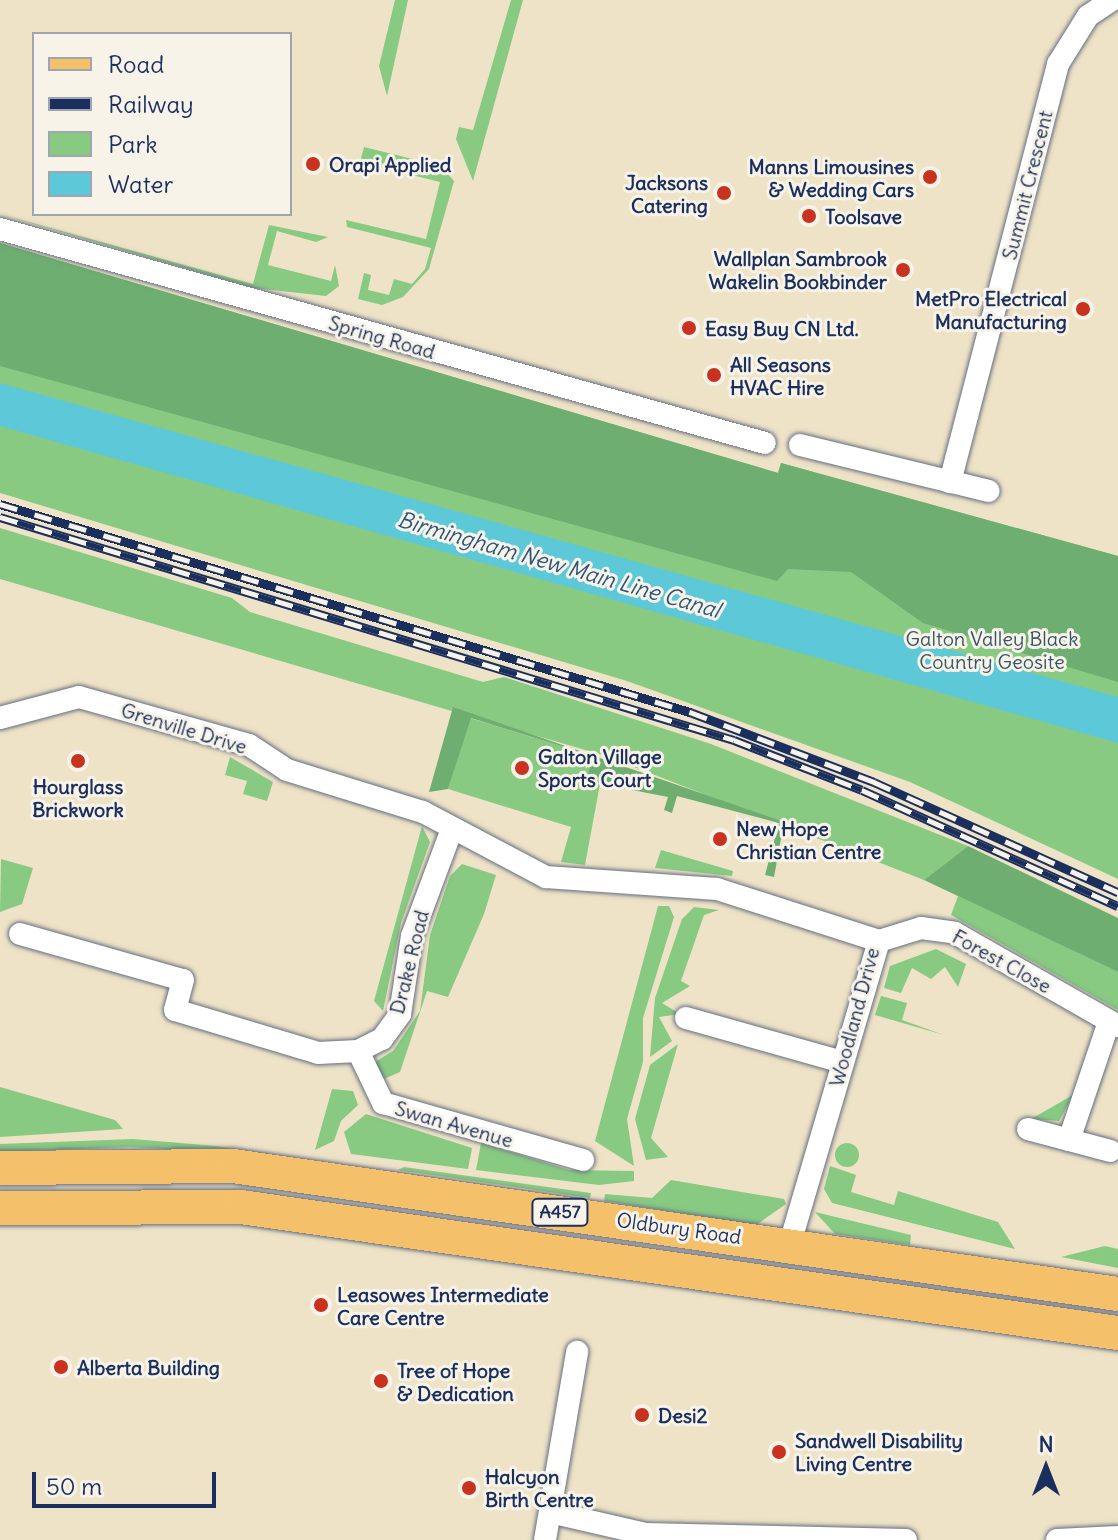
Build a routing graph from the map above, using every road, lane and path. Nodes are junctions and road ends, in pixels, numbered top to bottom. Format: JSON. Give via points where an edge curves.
{"nodes":[{"id":1,"x":1112,"y":0,"type":"edge"},
{"id":2,"x":0,"y":229,"type":"edge"},
{"id":3,"x":765,"y":443,"type":"dead end"},
{"id":4,"x":800,"y":445,"type":"dead end"},
{"id":5,"x":950,"y":482,"type":"junction"},
{"id":6,"x":988,"y":491,"type":"dead end"},
{"id":7,"x":0,"y":718,"type":"edge"},
{"id":8,"x":452,"y":829,"type":"junction"},
{"id":9,"x":20,"y":934,"type":"dead end"},
{"id":10,"x":879,"y":941,"type":"junction"},
{"id":11,"x":686,"y":1018,"type":"dead end"},
{"id":12,"x":1114,"y":1024,"type":"edge"},
{"id":13,"x":358,"y":1051,"type":"junction"},
{"id":14,"x":843,"y":1062,"type":"junction"},
{"id":15,"x":1028,"y":1129,"type":"dead end"},
{"id":16,"x":1069,"y":1140,"type":"junction"},
{"id":17,"x":1110,"y":1151,"type":"dead end"},
{"id":18,"x":583,"y":1160,"type":"dead end"},
{"id":19,"x":0,"y":1168,"type":"edge"},
{"id":20,"x":0,"y":1208,"type":"edge"},
{"id":21,"x":790,"y":1244,"type":"junction"},
{"id":22,"x":1118,"y":1294,"type":"edge"},
{"id":23,"x":1118,"y":1333,"type":"edge"},
{"id":24,"x":577,"y":1352,"type":"dead end"},
{"id":25,"x":550,"y":1512,"type":"junction"},
{"id":26,"x":1118,"y":1537,"type":"edge"},
{"id":27,"x":545,"y":1540,"type":"edge"},
{"id":28,"x":906,"y":1540,"type":"edge"},
{"id":29,"x":1057,"y":1540,"type":"edge"}],
"edges":[{"from":1,"to":5,"type":"street","name":"Summit Crescent","via":[[1088,16],[1058,64]]},
{"from":2,"to":3,"type":"street","name":"Spring Road"},
{"from":4,"to":5,"type":"street"},
{"from":5,"to":6,"type":"street"},
{"from":7,"to":8,"type":"street","name":"Grenville Drive","via":[[79,697],[249,745],[287,770],[423,812]]},
{"from":8,"to":10,"type":"street","name":"Woodland Drive","via":[[546,877],[717,889]]},
{"from":8,"to":13,"type":"street","name":"Drake Road","via":[[412,936],[400,1014],[382,1039]]},
{"from":9,"to":13,"type":"street","via":[[183,980],[175,1010],[318,1053]]},
{"from":10,"to":12,"type":"street","name":"Forest Close","via":[[921,928],[955,933]]},
{"from":10,"to":14,"type":"street","name":"Woodland Drive"},
{"from":11,"to":14,"type":"street"},
{"from":12,"to":16,"type":"street"},
{"from":13,"to":18,"type":"street","name":"Swan Avenue","via":[[383,1103]]},
{"from":14,"to":21,"type":"street","name":"Woodland Drive"},
{"from":15,"to":16,"type":"street"},
{"from":16,"to":17,"type":"street"},
{"from":19,"to":21,"type":"main road","name":"Oldbury Road","number":"A457","via":[[233,1166]]},
{"from":20,"to":23,"type":"main road","name":"Oldbury Road","number":"A457","via":[[241,1207]]},
{"from":21,"to":22,"type":"main road","name":"Oldbury Road","number":"A457"},
{"from":24,"to":25,"type":"street"},
{"from":25,"to":27,"type":"street"},
{"from":25,"to":28,"type":"street","via":[[645,1534]]},
{"from":26,"to":29,"type":"street"}]}
